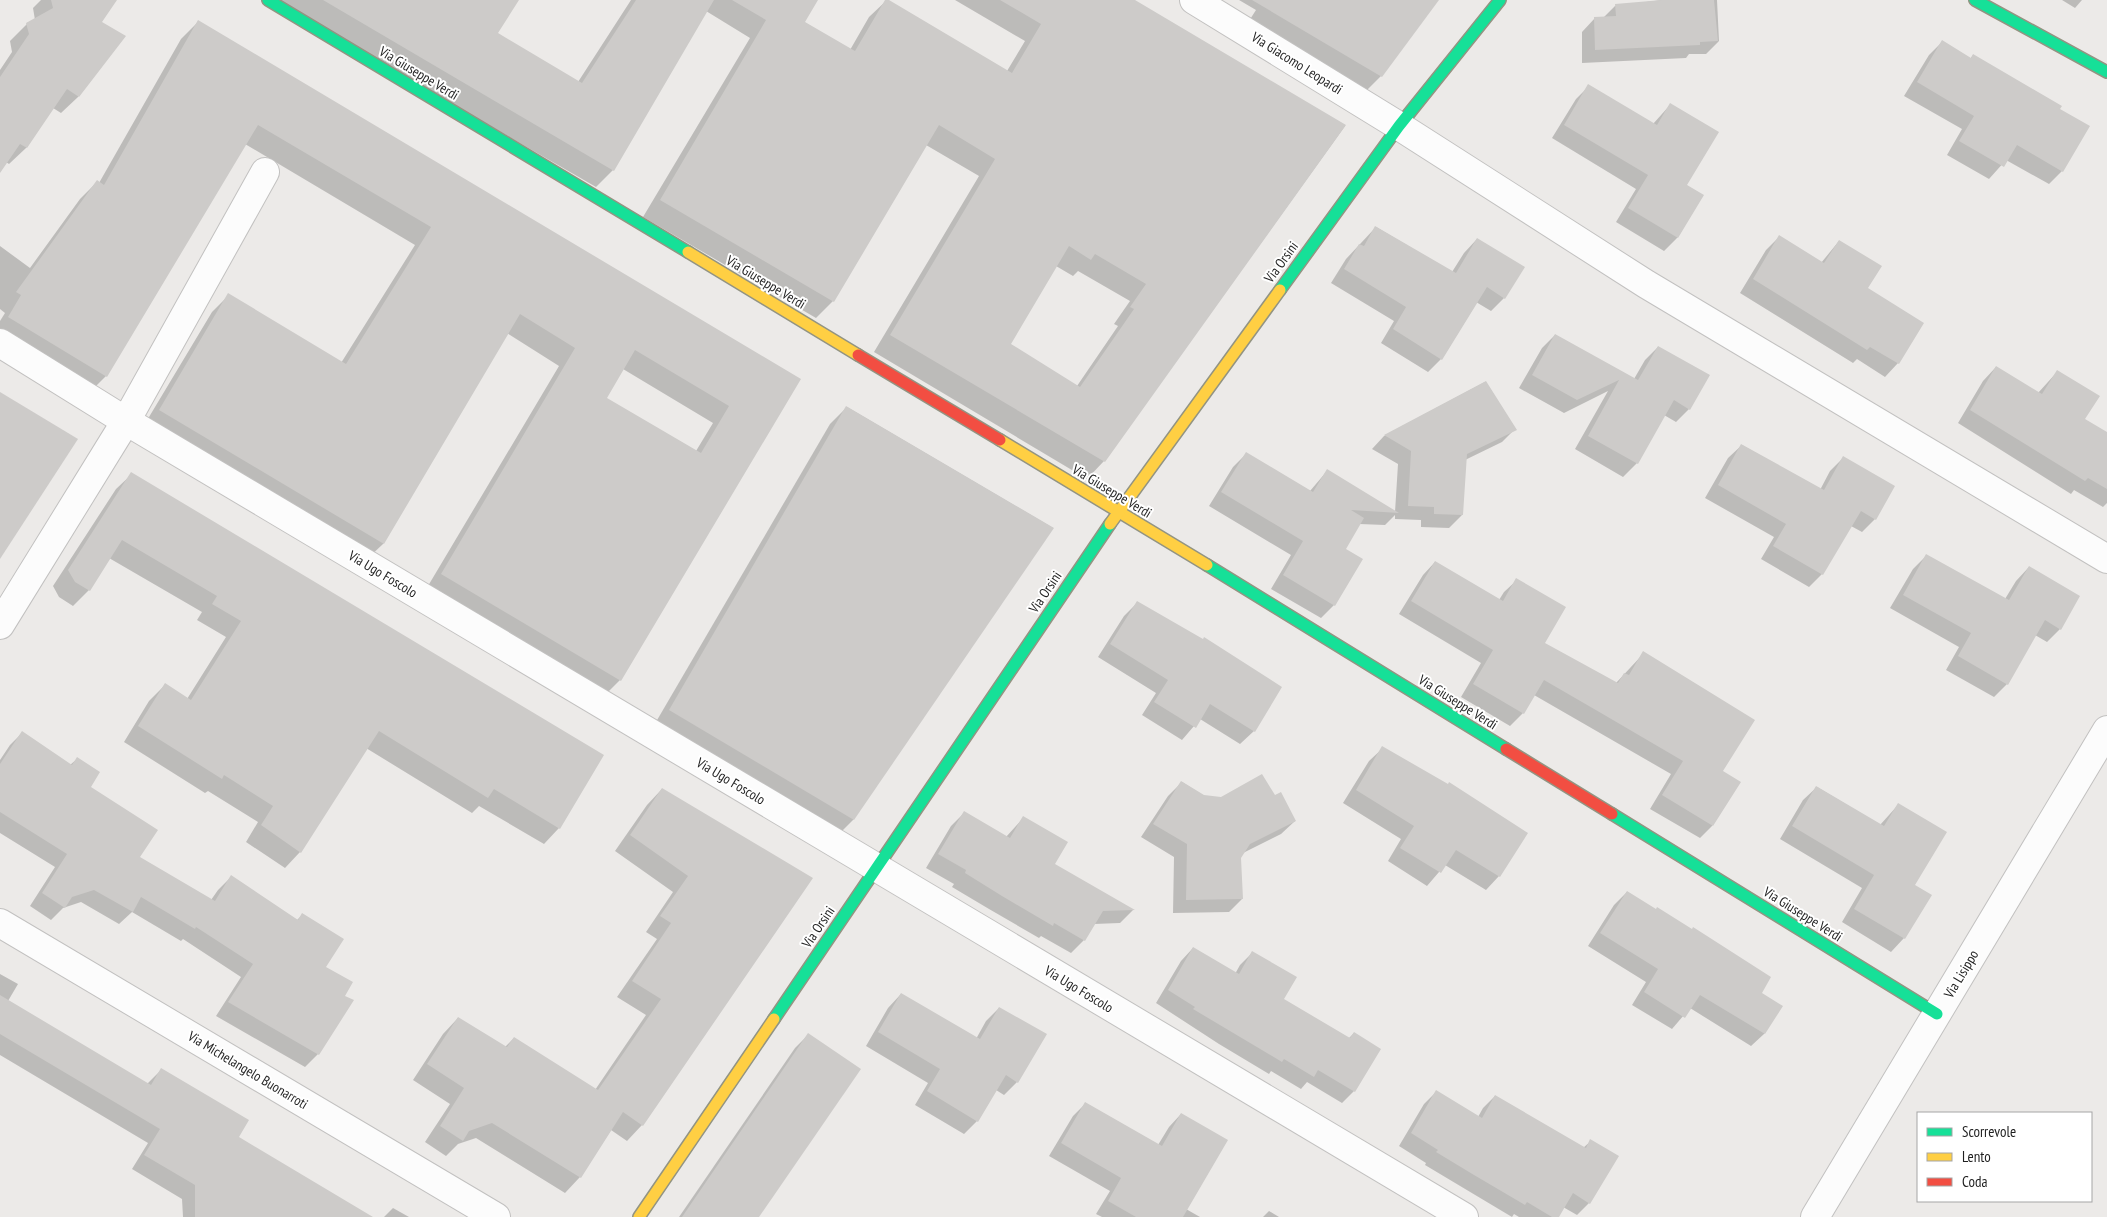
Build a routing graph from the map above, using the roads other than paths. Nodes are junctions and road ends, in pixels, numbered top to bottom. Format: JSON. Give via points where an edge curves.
{"nodes":[{"id":1,"x":268,"y":0,"type":"edge"},
{"id":2,"x":1194,"y":0,"type":"edge"},
{"id":3,"x":1500,"y":0,"type":"edge"},
{"id":4,"x":1975,"y":0,"type":"edge"},
{"id":5,"x":2107,"y":72,"type":"edge"},
{"id":6,"x":1399,"y":126,"type":"junction"},
{"id":7,"x":264,"y":172,"type":"dead end"},
{"id":8,"x":0,"y":344,"type":"edge"},
{"id":9,"x":126,"y":421,"type":"junction"},
{"id":10,"x":1118,"y":512,"type":"junction"},
{"id":11,"x":2107,"y":559,"type":"edge"},
{"id":12,"x":0,"y":625,"type":"edge"},
{"id":13,"x":2107,"y":730,"type":"edge"},
{"id":14,"x":876,"y":868,"type":"junction"},
{"id":15,"x":0,"y":923,"type":"edge"},
{"id":16,"x":1937,"y":1014,"type":"junction"},
{"id":17,"x":496,"y":1217,"type":"edge"},
{"id":18,"x":639,"y":1217,"type":"edge"},
{"id":19,"x":1464,"y":1217,"type":"edge"},
{"id":20,"x":1815,"y":1217,"type":"edge"}],
"edges":[{"from":1,"to":10,"type":"street","name":"Via Giuseppe Verdi"},
{"from":2,"to":6,"type":"street","name":"Via Giacomo Leopardi"},
{"from":3,"to":6,"type":"street","name":"Via Orsini"},
{"from":4,"to":5,"type":"street"},
{"from":6,"to":10,"type":"street","name":"Via Orsini"},
{"from":6,"to":11,"type":"street","name":"Via Giacomo Leopardi","via":[[1646,284]]},
{"from":7,"to":9,"type":"street"},
{"from":8,"to":9,"type":"street","name":"Via Ugo Foscolo"},
{"from":9,"to":12,"type":"street"},
{"from":9,"to":14,"type":"street","name":"Via Ugo Foscolo"},
{"from":10,"to":14,"type":"street","name":"Via Orsini"},
{"from":10,"to":16,"type":"street","name":"Via Giuseppe Verdi"},
{"from":13,"to":16,"type":"street","name":"Via Lisippo"},
{"from":14,"to":18,"type":"street","name":"Via Orsini"},
{"from":14,"to":19,"type":"street","name":"Via Ugo Foscolo"},
{"from":15,"to":17,"type":"street","name":"Via Michelangelo Buonarroti"},
{"from":16,"to":20,"type":"street","name":"Via Lisippo"}]}
